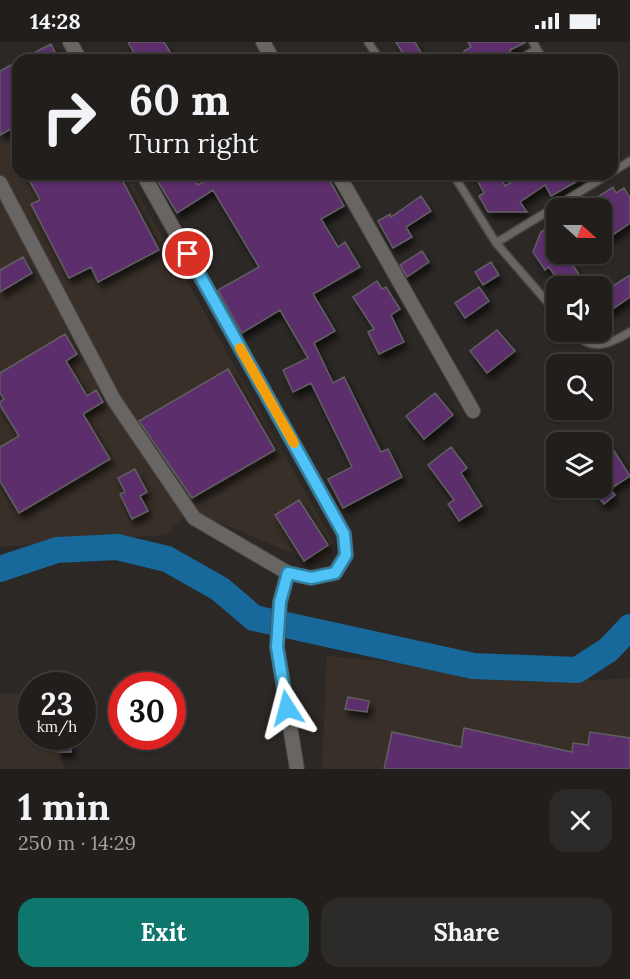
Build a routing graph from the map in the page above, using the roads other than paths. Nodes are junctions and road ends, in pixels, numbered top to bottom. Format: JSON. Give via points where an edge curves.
{"nodes":[{"id":1,"x":146,"y":180,"type":"edge"},
{"id":2,"x":341,"y":180,"type":"edge"},
{"id":3,"x":457,"y":180,"type":"edge"},
{"id":4,"x":599,"y":180,"type":"edge"},
{"id":5,"x":0,"y":183,"type":"edge"},
{"id":6,"x":496,"y":243,"type":"junction"},
{"id":7,"x":546,"y":300,"type":"edge"},
{"id":8,"x":630,"y":332,"type":"edge"},
{"id":9,"x":591,"y":342,"type":"edge"},
{"id":10,"x":473,"y":411,"type":"dead end"},
{"id":11,"x":288,"y":573,"type":"junction"},
{"id":12,"x":297,"y":769,"type":"edge"}],
"edges":[{"from":1,"to":11,"type":"street","via":[[344,534],[346,555],[335,573],[311,578]]},
{"from":2,"to":10,"type":"street"},
{"from":3,"to":6,"type":"lane"},
{"from":4,"to":6,"type":"lane"},
{"from":5,"to":11,"type":"street","via":[[114,400],[194,518]]},
{"from":6,"to":7,"type":"lane"},
{"from":8,"to":9,"type":"lane","via":[[612,343]]},
{"from":11,"to":12,"type":"street","via":[[280,602],[277,647]]}]}
